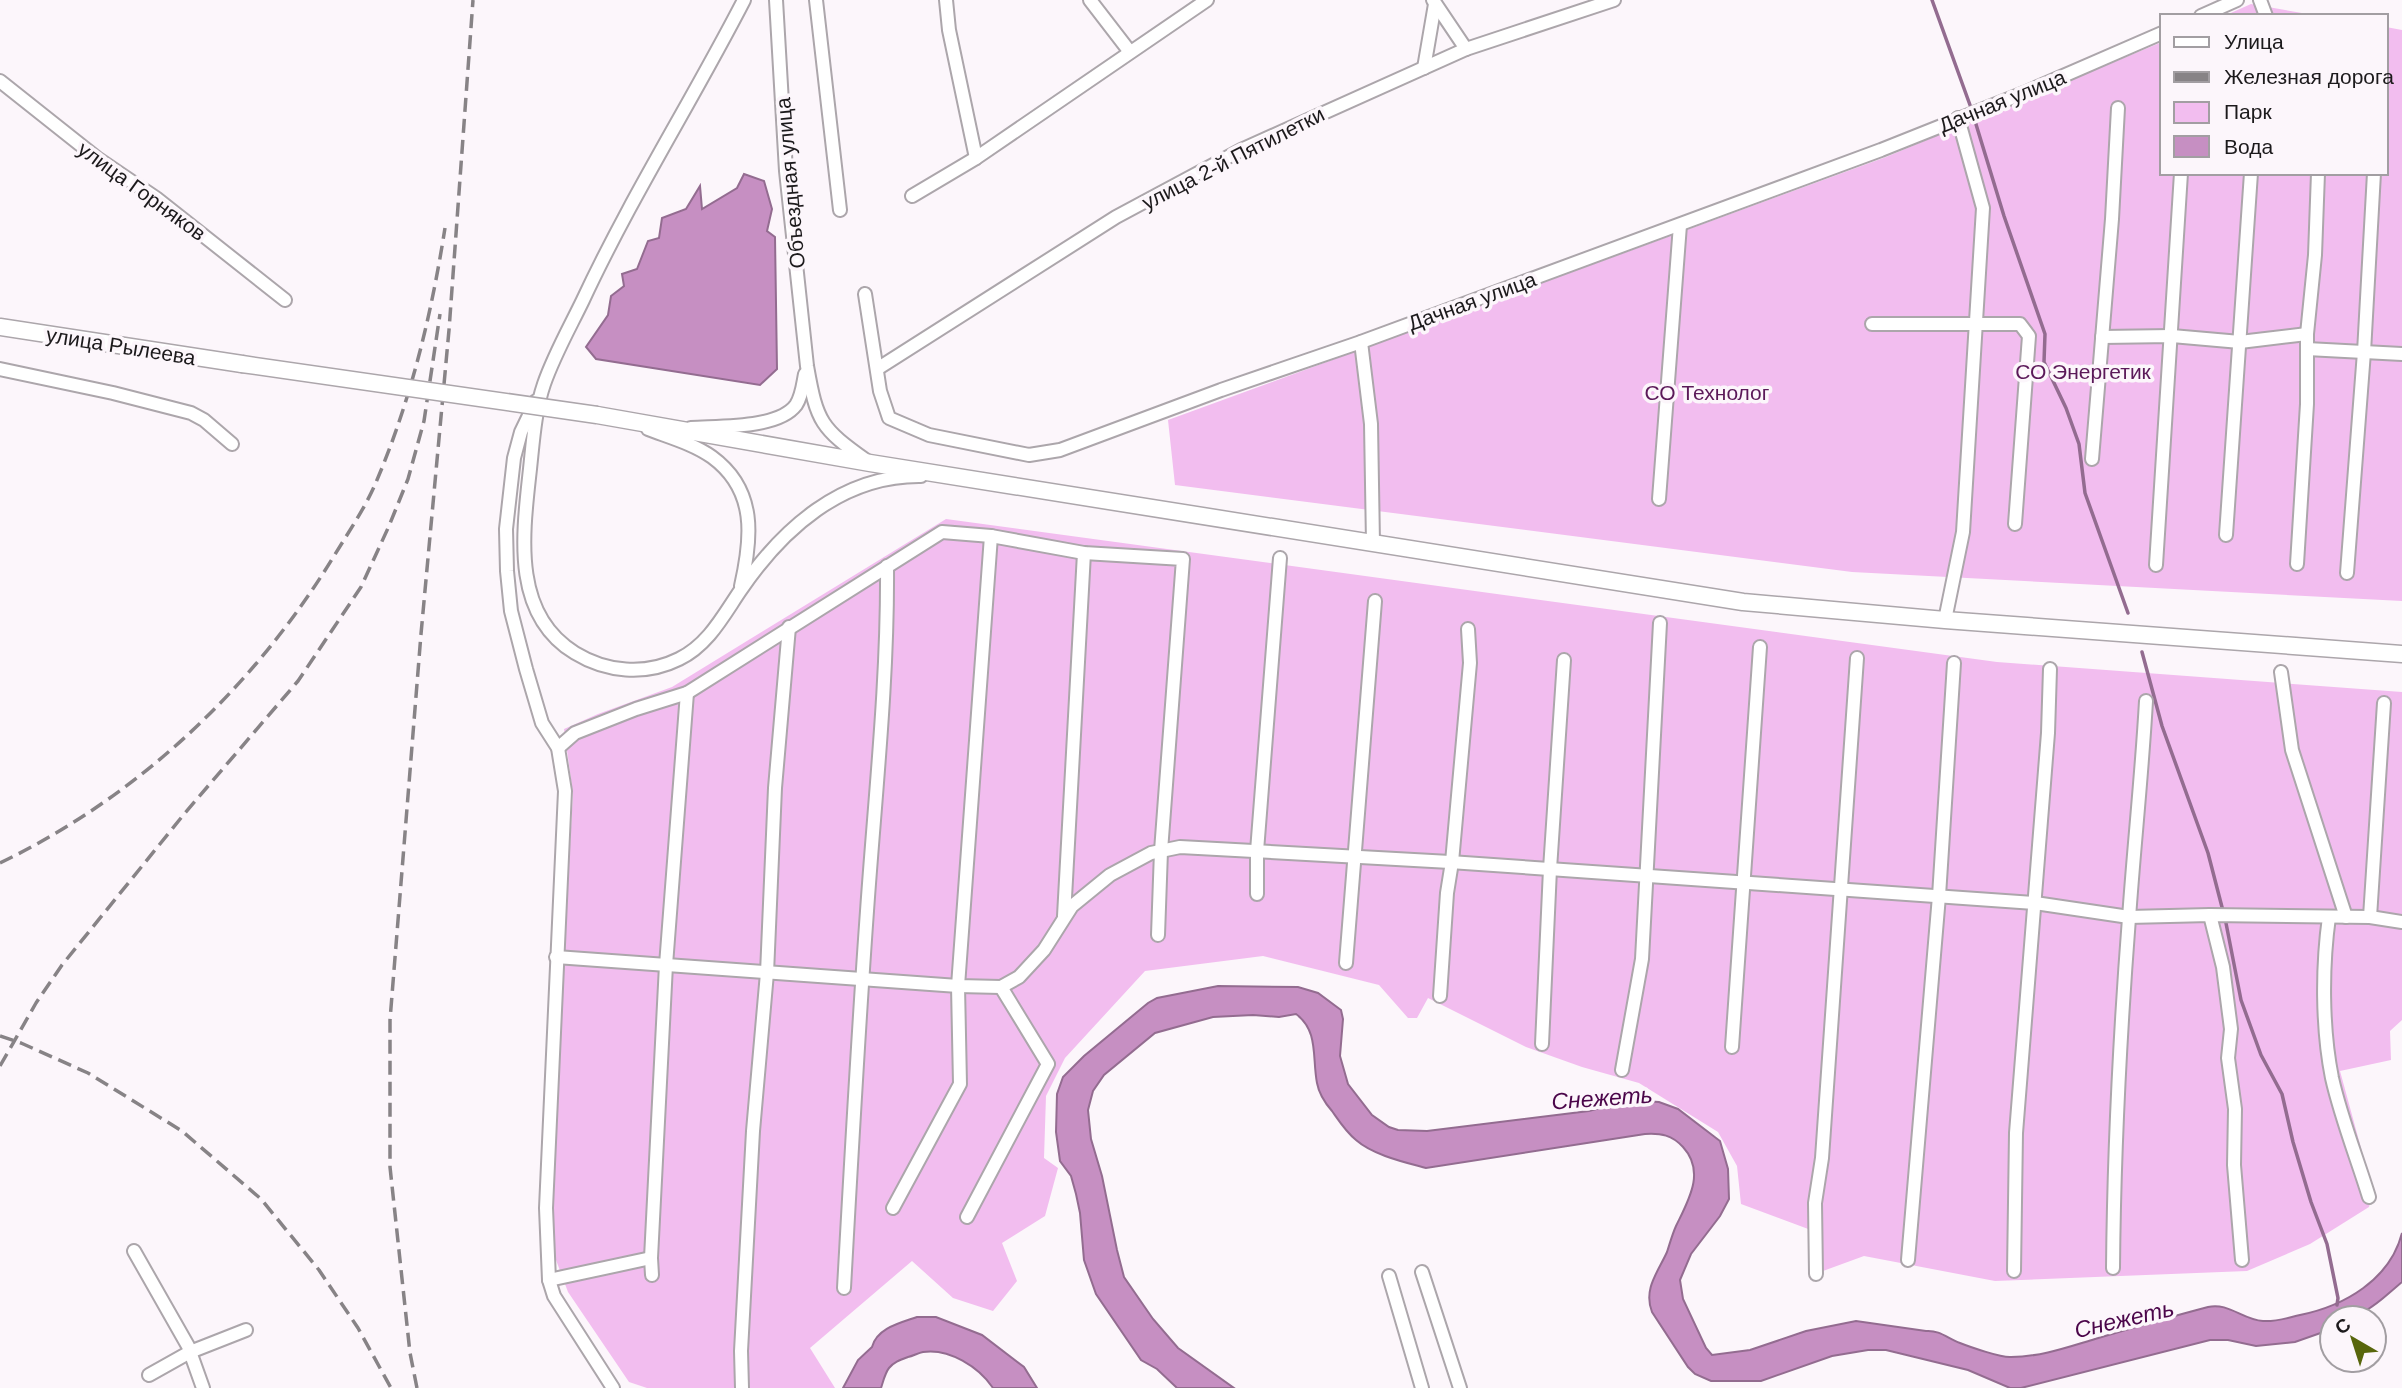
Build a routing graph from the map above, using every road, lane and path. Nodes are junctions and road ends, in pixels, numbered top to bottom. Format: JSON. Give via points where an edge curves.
{"nodes":[{"id":1,"x":744,"y":0,"type":"edge"},
{"id":2,"x":776,"y":0,"type":"edge"},
{"id":3,"x":816,"y":0,"type":"edge"},
{"id":4,"x":946,"y":0,"type":"edge"},
{"id":5,"x":1090,"y":0,"type":"edge"},
{"id":6,"x":1207,"y":0,"type":"edge"},
{"id":7,"x":1614,"y":0,"type":"edge"},
{"id":8,"x":2237,"y":0,"type":"edge"},
{"id":9,"x":1434,"y":2,"type":"edge"},
{"id":10,"x":2206,"y":14,"type":"edge"},
{"id":11,"x":2160,"y":34,"type":"edge"},
{"id":12,"x":1466,"y":49,"type":"junction"},
{"id":13,"x":1130,"y":52,"type":"junction"},
{"id":14,"x":1424,"y":68,"type":"junction"},
{"id":15,"x":0,"y":81,"type":"edge"},
{"id":16,"x":2118,"y":108,"type":"dead end"},
{"id":17,"x":1958,"y":118,"type":"junction"},
{"id":18,"x":976,"y":159,"type":"junction"},
{"id":19,"x":2181,"y":175,"type":"edge"},
{"id":20,"x":2252,"y":175,"type":"edge"},
{"id":21,"x":2318,"y":175,"type":"edge"},
{"id":22,"x":2374,"y":175,"type":"edge"},
{"id":23,"x":912,"y":196,"type":"dead end"},
{"id":24,"x":840,"y":210,"type":"dead end"},
{"id":25,"x":1680,"y":225,"type":"junction"},
{"id":26,"x":865,"y":294,"type":"dead end"},
{"id":27,"x":285,"y":300,"type":"dead end"},
{"id":28,"x":1872,"y":324,"type":"dead end"},
{"id":29,"x":1977,"y":325,"type":"junction"},
{"id":30,"x":0,"y":327,"type":"edge"},
{"id":31,"x":2307,"y":334,"type":"junction"},
{"id":32,"x":2172,"y":336,"type":"junction"},
{"id":33,"x":2102,"y":337,"type":"junction"},
{"id":34,"x":1361,"y":342,"type":"junction"},
{"id":35,"x":2240,"y":342,"type":"junction"},
{"id":36,"x":2307,"y":349,"type":"junction"},
{"id":37,"x":2364,"y":352,"type":"junction"},
{"id":38,"x":2402,"y":354,"type":"edge"},
{"id":39,"x":807,"y":366,"type":"junction"},
{"id":40,"x":0,"y":369,"type":"edge"},
{"id":41,"x":877,"y":369,"type":"junction"},
{"id":42,"x":544,"y":384,"type":"junction"},
{"id":43,"x":622,"y":420,"type":"junction"},
{"id":44,"x":676,"y":429,"type":"junction"},
{"id":45,"x":232,"y":444,"type":"dead end"},
{"id":46,"x":2092,"y":459,"type":"dead end"},
{"id":47,"x":870,"y":463,"type":"junction"},
{"id":48,"x":962,"y":478,"type":"junction"},
{"id":49,"x":1659,"y":499,"type":"dead end"},
{"id":50,"x":2015,"y":524,"type":"dead end"},
{"id":51,"x":2226,"y":535,"type":"dead end"},
{"id":52,"x":991,"y":536,"type":"junction"},
{"id":53,"x":1373,"y":543,"type":"junction"},
{"id":54,"x":1084,"y":552,"type":"junction"},
{"id":55,"x":1280,"y":558,"type":"dead end"},
{"id":56,"x":2297,"y":564,"type":"dead end"},
{"id":57,"x":2156,"y":565,"type":"dead end"},
{"id":58,"x":887,"y":566,"type":"junction"},
{"id":59,"x":2347,"y":573,"type":"dead end"},
{"id":60,"x":740,"y":590,"type":"junction"},
{"id":61,"x":1375,"y":601,"type":"dead end"},
{"id":62,"x":1945,"y":620,"type":"junction"},
{"id":63,"x":1660,"y":623,"type":"dead end"},
{"id":64,"x":789,"y":627,"type":"junction"},
{"id":65,"x":1468,"y":629,"type":"dead end"},
{"id":66,"x":1760,"y":647,"type":"dead end"},
{"id":67,"x":2402,"y":654,"type":"edge"},
{"id":68,"x":1857,"y":658,"type":"dead end"},
{"id":69,"x":1564,"y":660,"type":"dead end"},
{"id":70,"x":1954,"y":663,"type":"dead end"},
{"id":71,"x":2050,"y":669,"type":"dead end"},
{"id":72,"x":2281,"y":672,"type":"dead end"},
{"id":73,"x":687,"y":693,"type":"junction"},
{"id":74,"x":2146,"y":701,"type":"dead end"},
{"id":75,"x":2384,"y":703,"type":"dead end"},
{"id":76,"x":558,"y":748,"type":"junction"},
{"id":77,"x":1161,"y":851,"type":"junction"},
{"id":78,"x":1257,"y":851,"type":"junction"},
{"id":79,"x":1355,"y":856,"type":"junction"},
{"id":80,"x":1452,"y":862,"type":"junction"},
{"id":81,"x":1549,"y":869,"type":"junction"},
{"id":82,"x":1647,"y":876,"type":"junction"},
{"id":83,"x":1743,"y":882,"type":"junction"},
{"id":84,"x":1840,"y":889,"type":"junction"},
{"id":85,"x":1256,"y":894,"type":"dead end"},
{"id":86,"x":1939,"y":896,"type":"junction"},
{"id":87,"x":2035,"y":903,"type":"junction"},
{"id":88,"x":2210,"y":915,"type":"junction"},
{"id":89,"x":2129,"y":917,"type":"junction"},
{"id":90,"x":2329,"y":917,"type":"junction"},
{"id":91,"x":2346,"y":917,"type":"junction"},
{"id":92,"x":2370,"y":917,"type":"junction"},
{"id":93,"x":1063,"y":919,"type":"junction"},
{"id":94,"x":2402,"y":922,"type":"edge"},
{"id":95,"x":1158,"y":935,"type":"dead end"},
{"id":96,"x":556,"y":957,"type":"junction"},
{"id":97,"x":1346,"y":963,"type":"dead end"},
{"id":98,"x":666,"y":965,"type":"junction"},
{"id":99,"x":766,"y":973,"type":"junction"},
{"id":100,"x":862,"y":980,"type":"junction"},
{"id":101,"x":958,"y":986,"type":"junction"},
{"id":102,"x":1000,"y":987,"type":"junction"},
{"id":103,"x":1440,"y":996,"type":"dead end"},
{"id":104,"x":1542,"y":1044,"type":"dead end"},
{"id":105,"x":1732,"y":1047,"type":"dead end"},
{"id":106,"x":1622,"y":1070,"type":"dead end"},
{"id":107,"x":2369,"y":1197,"type":"dead end"},
{"id":108,"x":893,"y":1208,"type":"dead end"},
{"id":109,"x":967,"y":1217,"type":"dead end"},
{"id":110,"x":134,"y":1251,"type":"dead end"},
{"id":111,"x":651,"y":1258,"type":"junction"},
{"id":112,"x":1908,"y":1260,"type":"dead end"},
{"id":113,"x":2242,"y":1260,"type":"dead end"},
{"id":114,"x":2113,"y":1268,"type":"dead end"},
{"id":115,"x":2014,"y":1270,"type":"dead end"},
{"id":116,"x":1422,"y":1272,"type":"dead end"},
{"id":117,"x":1816,"y":1274,"type":"dead end"},
{"id":118,"x":652,"y":1275,"type":"dead end"},
{"id":119,"x":1389,"y":1276,"type":"dead end"},
{"id":120,"x":549,"y":1280,"type":"junction"},
{"id":121,"x":844,"y":1288,"type":"dead end"},
{"id":122,"x":246,"y":1331,"type":"dead end"},
{"id":123,"x":190,"y":1352,"type":"junction"},
{"id":124,"x":149,"y":1375,"type":"dead end"},
{"id":125,"x":203,"y":1388,"type":"edge"},
{"id":126,"x":613,"y":1388,"type":"edge"},
{"id":127,"x":742,"y":1388,"type":"edge"},
{"id":128,"x":1422,"y":1388,"type":"edge"},
{"id":129,"x":1460,"y":1388,"type":"edge"}],
"edges":[{"from":1,"to":42,"type":"street","via":[[607,250]]},
{"from":2,"to":39,"type":"street","name":"Объездная улица","via":[[786,171]]},
{"from":3,"to":24,"type":"street"},
{"from":4,"to":18,"type":"street"},
{"from":5,"to":13,"type":"street"},
{"from":6,"to":13,"type":"street"},
{"from":7,"to":12,"type":"street","name":"улица 2-й Пятилетки"},
{"from":8,"to":10,"type":"street"},
{"from":9,"to":12,"type":"street"},
{"from":9,"to":14,"type":"street"},
{"from":11,"to":17,"type":"street","name":"Дачная улица"},
{"from":12,"to":14,"type":"street","name":"улица 2-й Пятилетки"},
{"from":13,"to":18,"type":"street"},
{"from":14,"to":41,"type":"street","name":"улица 2-й Пятилетки","via":[[1241,150],[1116,217]]},
{"from":15,"to":27,"type":"street","name":"улица Горняков"},
{"from":16,"to":33,"type":"street"},
{"from":17,"to":25,"type":"street","name":"Дачная улица"},
{"from":17,"to":29,"type":"street","via":[[1983,208]]},
{"from":18,"to":23,"type":"street"},
{"from":19,"to":32,"type":"street"},
{"from":20,"to":35,"type":"street"},
{"from":21,"to":31,"type":"street"},
{"from":22,"to":37,"type":"street"},
{"from":25,"to":34,"type":"street","name":"Дачная улица"},
{"from":25,"to":49,"type":"street"},
{"from":26,"to":41,"type":"street","name":"Дачная улица"},
{"from":28,"to":29,"type":"street"},
{"from":29,"to":50,"type":"street","via":[[2020,324],[2029,336]]},
{"from":29,"to":62,"type":"street","via":[[1964,532]]},
{"from":30,"to":43,"type":"main road","name":"улица Рылеева","bridge":true},
{"from":31,"to":35,"type":"street"},
{"from":31,"to":36,"type":"street"},
{"from":32,"to":33,"type":"street"},
{"from":32,"to":35,"type":"street"},
{"from":32,"to":57,"type":"street"},
{"from":33,"to":46,"type":"street"},
{"from":34,"to":41,"type":"street","name":"Дачная улица","via":[[1059,450],[1029,455],[929,435],[889,418]]},
{"from":34,"to":53,"type":"street","via":[[1371,424]]},
{"from":35,"to":51,"type":"street"},
{"from":36,"to":37,"type":"street"},
{"from":36,"to":56,"type":"street","via":[[2308,404]]},
{"from":37,"to":38,"type":"street"},
{"from":37,"to":59,"type":"street"},
{"from":39,"to":44,"type":"street","via":[[796,405],[784,415],[767,421]]},
{"from":39,"to":47,"type":"street","via":[[825,428]]},
{"from":40,"to":45,"type":"street","via":[[191,413]]},
{"from":42,"to":60,"type":"street","via":[[531,462],[524,558],[536,611],[556,639],[590,662],[610,668],[659,667],[699,645]]},
{"from":42,"to":76,"type":"street","via":[[514,458],[506,529],[507,571],[526,669],[542,723]]},
{"from":43,"to":44,"type":"main road","name":"улица Рылеева"},
{"from":43,"to":60,"type":"street","via":[[711,456],[735,481],[748,511],[750,532]]},
{"from":44,"to":47,"type":"main road","name":"улица Рылеева"},
{"from":47,"to":48,"type":"main road","name":"улица Рылеева"},
{"from":48,"to":53,"type":"main road","name":"улица Рылеева"},
{"from":48,"to":60,"type":"street","via":[[883,479],[821,505],[781,538]]},
{"from":52,"to":54,"type":"street"},
{"from":52,"to":58,"type":"street","via":[[942,531]]},
{"from":52,"to":101,"type":"street"},
{"from":53,"to":62,"type":"main road","name":"улица Рылеева","via":[[1742,602]]},
{"from":54,"to":77,"type":"street","via":[[1183,559]]},
{"from":54,"to":93,"type":"street"},
{"from":55,"to":78,"type":"street"},
{"from":58,"to":64,"type":"street"},
{"from":58,"to":100,"type":"street"},
{"from":61,"to":79,"type":"street"},
{"from":62,"to":67,"type":"main road","name":"улица Рылеева"},
{"from":63,"to":82,"type":"street"},
{"from":64,"to":73,"type":"street"},
{"from":64,"to":99,"type":"street"},
{"from":65,"to":80,"type":"street","via":[[1470,663]]},
{"from":66,"to":83,"type":"street"},
{"from":68,"to":84,"type":"street"},
{"from":69,"to":81,"type":"street"},
{"from":70,"to":86,"type":"street"},
{"from":71,"to":87,"type":"street"},
{"from":72,"to":91,"type":"street","via":[[2292,750]]},
{"from":73,"to":76,"type":"street","via":[[575,733]]},
{"from":73,"to":98,"type":"street"},
{"from":74,"to":89,"type":"street"},
{"from":75,"to":92,"type":"street"},
{"from":76,"to":96,"type":"street","via":[[565,791]]},
{"from":77,"to":78,"type":"street","via":[[1180,847]]},
{"from":77,"to":93,"type":"street","via":[[1110,875],[1072,905]]},
{"from":77,"to":95,"type":"street"},
{"from":78,"to":79,"type":"street"},
{"from":78,"to":85,"type":"street"},
{"from":79,"to":80,"type":"street"},
{"from":79,"to":97,"type":"street"},
{"from":80,"to":81,"type":"street"},
{"from":80,"to":103,"type":"street"},
{"from":81,"to":82,"type":"street"},
{"from":81,"to":104,"type":"street"},
{"from":82,"to":83,"type":"street"},
{"from":82,"to":106,"type":"street","via":[[1642,959]]},
{"from":83,"to":84,"type":"street"},
{"from":83,"to":105,"type":"street"},
{"from":84,"to":86,"type":"street"},
{"from":84,"to":117,"type":"street","via":[[1815,1203]]},
{"from":86,"to":87,"type":"street"},
{"from":86,"to":112,"type":"street"},
{"from":87,"to":89,"type":"street"},
{"from":87,"to":115,"type":"street","via":[[2016,1133]]},
{"from":88,"to":89,"type":"street"},
{"from":88,"to":90,"type":"street"},
{"from":88,"to":113,"type":"street","via":[[2231,1029],[2228,1058]]},
{"from":89,"to":114,"type":"street"},
{"from":90,"to":91,"type":"street"},
{"from":90,"to":107,"type":"street","via":[[2324,954],[2328,1053]]},
{"from":91,"to":92,"type":"street"},
{"from":92,"to":94,"type":"street"},
{"from":93,"to":102,"type":"street","via":[[1044,950],[1019,977]]},
{"from":96,"to":98,"type":"street"},
{"from":96,"to":120,"type":"street","via":[[545,1208]]},
{"from":98,"to":99,"type":"street"},
{"from":98,"to":111,"type":"street"},
{"from":99,"to":100,"type":"street"},
{"from":99,"to":127,"type":"street","via":[[752,1145]]},
{"from":100,"to":101,"type":"street"},
{"from":100,"to":121,"type":"street"},
{"from":101,"to":102,"type":"street"},
{"from":101,"to":108,"type":"street","via":[[960,1084]]},
{"from":102,"to":109,"type":"street","via":[[1048,1064]]},
{"from":110,"to":123,"type":"street"},
{"from":111,"to":118,"type":"street"},
{"from":111,"to":120,"type":"street"},
{"from":116,"to":129,"type":"street"},
{"from":119,"to":128,"type":"street"},
{"from":120,"to":126,"type":"street","via":[[554,1296]]},
{"from":122,"to":123,"type":"street"},
{"from":123,"to":124,"type":"street"},
{"from":123,"to":125,"type":"street"}]}
